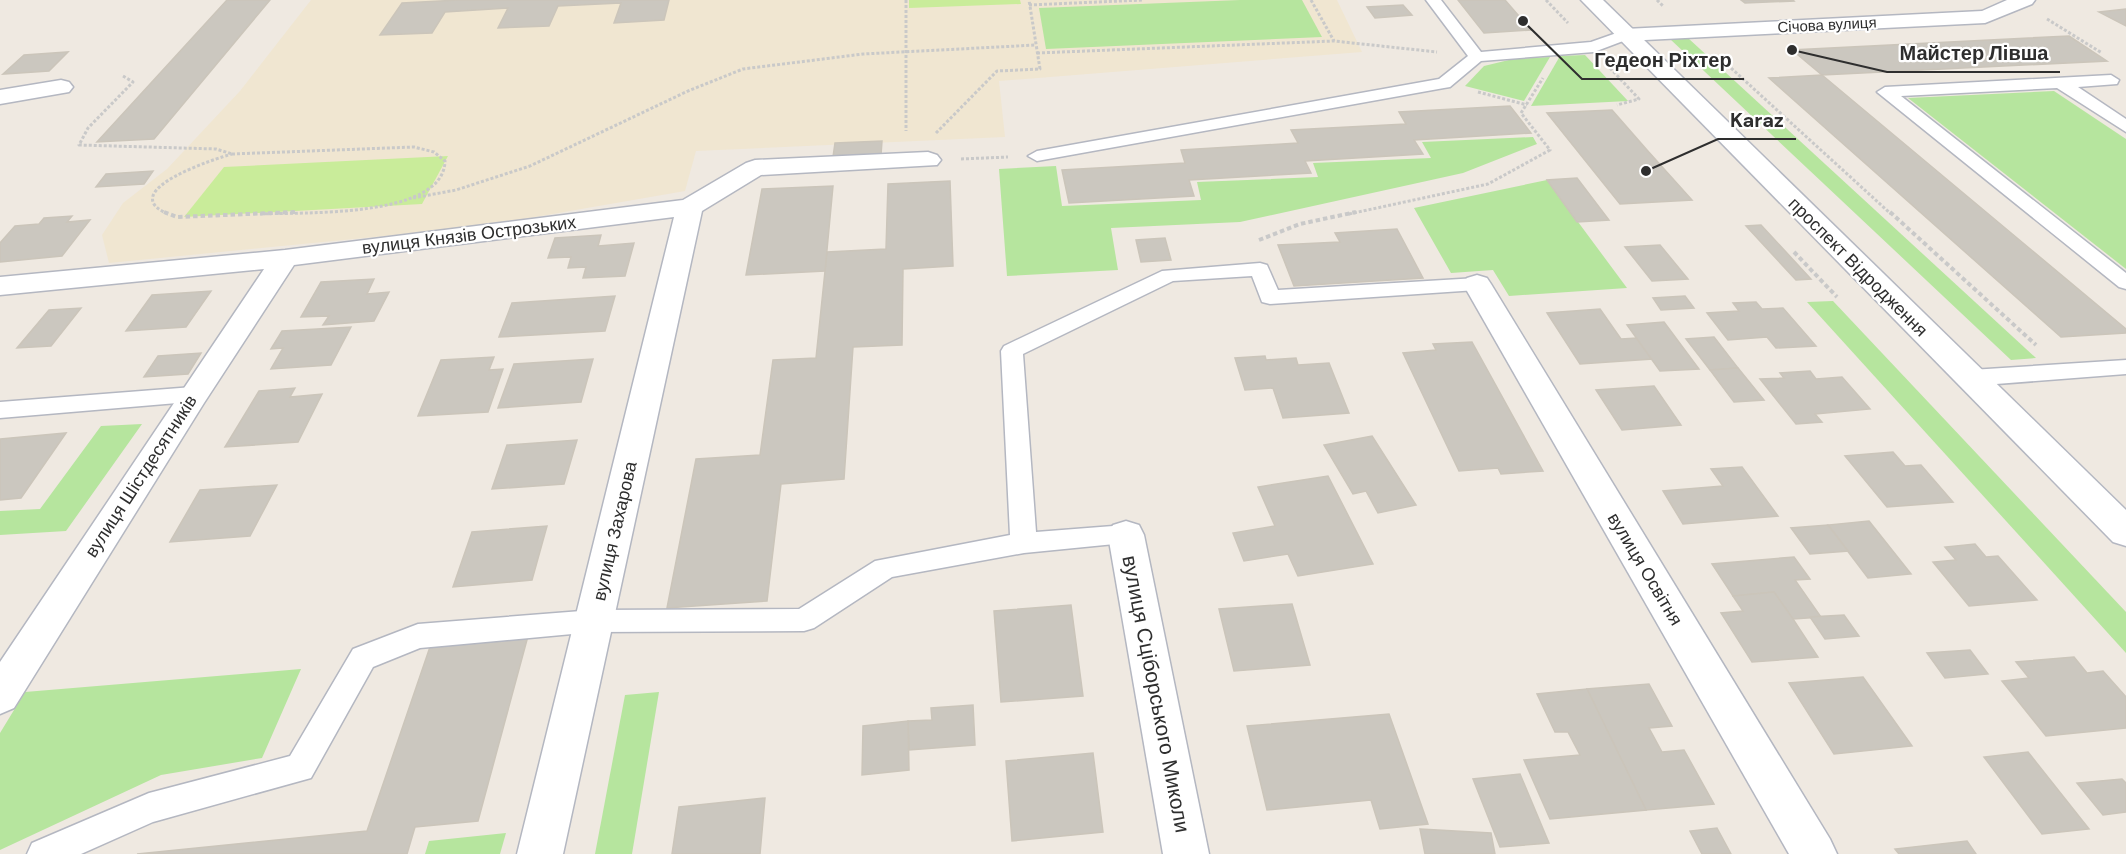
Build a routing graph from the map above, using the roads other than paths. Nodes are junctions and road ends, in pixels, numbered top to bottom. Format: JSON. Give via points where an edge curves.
{"nodes":[{"id":1,"x":1433,"y":0,"type":"edge"},
{"id":2,"x":1591,"y":0,"type":"edge"},
{"id":3,"x":2023,"y":1,"type":"edge"},
{"id":4,"x":1625,"y":35,"type":"junction"},
{"id":5,"x":1477,"y":57,"type":"junction"},
{"id":6,"x":2111,"y":80,"type":"road end"},
{"id":7,"x":2060,"y":82,"type":"junction"},
{"id":8,"x":62,"y":87,"type":"dead end"},
{"id":9,"x":0,"y":97,"type":"edge"},
{"id":10,"x":2126,"y":127,"type":"edge"},
{"id":11,"x":1037,"y":156,"type":"dead end"},
{"id":12,"x":917,"y":161,"type":"road end"},
{"id":13,"x":690,"y":207,"type":"junction"},
{"id":14,"x":285,"y":258,"type":"junction"},
{"id":15,"x":2126,"y":283,"type":"edge"},
{"id":16,"x":1477,"y":284,"type":"joint"},
{"id":17,"x":0,"y":286,"type":"edge"},
{"id":18,"x":2126,"y":367,"type":"edge"},
{"id":19,"x":1971,"y":378,"type":"junction"},
{"id":20,"x":193,"y":395,"type":"junction"},
{"id":21,"x":0,"y":411,"type":"edge"},
{"id":22,"x":2126,"y":532,"type":"edge"},
{"id":23,"x":1126,"y":535,"type":"joint"},
{"id":24,"x":1024,"y":543,"type":"junction"},
{"id":25,"x":594,"y":621,"type":"junction"},
{"id":26,"x":0,"y":696,"type":"edge"},
{"id":27,"x":44,"y":854,"type":"edge"},
{"id":28,"x":540,"y":854,"type":"edge"},
{"id":29,"x":1186,"y":854,"type":"edge"},
{"id":30,"x":1814,"y":854,"type":"edge"}],
"edges":[{"from":1,"to":5,"type":"lane"},
{"from":2,"to":4,"type":"street","name":"проспект Відродження"},
{"from":3,"to":4,"type":"street","name":"Січова вулиця","via":[[1985,17]]},
{"from":4,"to":5,"type":"lane","via":[[1594,47]]},
{"from":4,"to":19,"type":"street","name":"проспект Відродження"},
{"from":5,"to":11,"type":"lane","via":[[1444,83]]},
{"from":6,"to":7,"type":"lane"},
{"from":7,"to":10,"type":"lane"},
{"from":7,"to":15,"type":"lane","via":[[1885,92]]},
{"from":8,"to":9,"type":"street"},
{"from":12,"to":13,"type":"street","name":"вулиця Князів Острозьких","via":[[755,168]]},
{"from":13,"to":14,"type":"street","name":"вулиця Князів Острозьких"},
{"from":13,"to":25,"type":"street","name":"вулиця Захарова"},
{"from":14,"to":17,"type":"street","name":"вулиця Князів Острозьких"},
{"from":14,"to":20,"type":"street","name":"вулиця Шістдесятників"},
{"from":16,"to":24,"type":"lane","via":[[1270,297],[1260,269],[1169,275],[1012,351]]},
{"from":16,"to":30,"type":"street","name":"вулиця Освітня"},
{"from":18,"to":19,"type":"lane"},
{"from":19,"to":22,"type":"street","name":"проспект Відродження"},
{"from":20,"to":21,"type":"lane"},
{"from":20,"to":26,"type":"street","name":"вулиця Шістдесятників"},
{"from":23,"to":24,"type":"lane"},
{"from":23,"to":29,"type":"street","name":"вулиця Сціборського Миколи"},
{"from":24,"to":25,"type":"lane","via":[[885,568],[804,620]]},
{"from":25,"to":27,"type":"lane","via":[[418,636],[363,658],[300,768],[149,808]]},
{"from":25,"to":28,"type":"street","name":"вулиця Захарова"}]}
